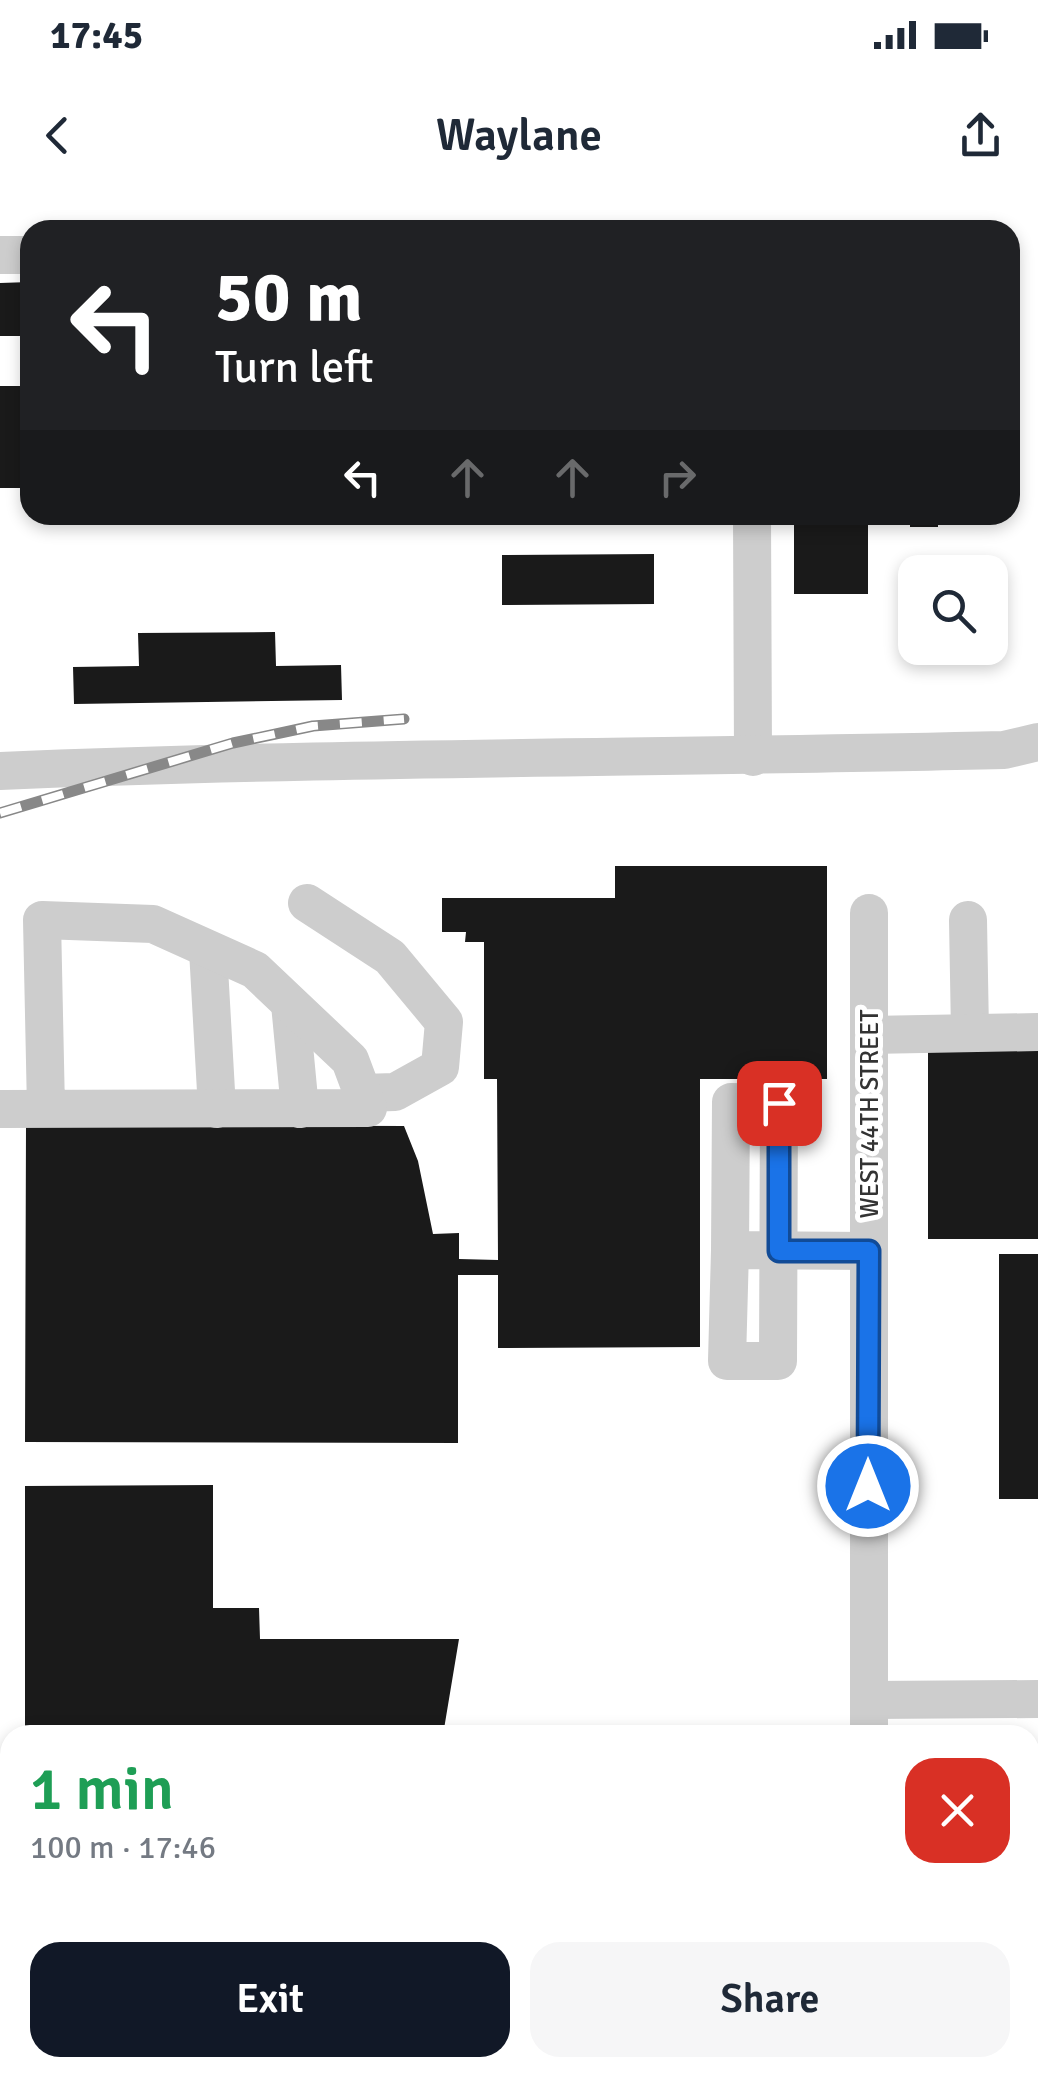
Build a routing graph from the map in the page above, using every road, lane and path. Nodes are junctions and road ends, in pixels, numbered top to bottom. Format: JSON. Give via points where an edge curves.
{"nodes":[{"id":1,"x":752,"y":525,"type":"edge"},
{"id":2,"x":1027,"y":747,"type":"edge"},
{"id":3,"x":753,"y":757,"type":"junction"},
{"id":4,"x":0,"y":771,"type":"edge"},
{"id":5,"x":307,"y":902,"type":"dead end"},
{"id":6,"x":869,"y":913,"type":"dead end"},
{"id":7,"x":968,"y":920,"type":"dead end"},
{"id":8,"x":208,"y":950,"type":"junction"},
{"id":9,"x":290,"y":1004,"type":"junction"},
{"id":10,"x":970,"y":1032,"type":"junction"},
{"id":11,"x":1038,"y":1032,"type":"edge"},
{"id":12,"x":868,"y":1035,"type":"junction"},
{"id":13,"x":362,"y":1093,"type":"junction"},
{"id":14,"x":0,"y":1109,"type":"edge"},
{"id":15,"x":46,"y":1109,"type":"junction"},
{"id":16,"x":218,"y":1109,"type":"junction"},
{"id":17,"x":300,"y":1109,"type":"junction"},
{"id":18,"x":730,"y":1250,"type":"junction"},
{"id":19,"x":779,"y":1251,"type":"junction"},
{"id":20,"x":869,"y":1251,"type":"junction"},
{"id":21,"x":1038,"y":1699,"type":"edge"},
{"id":22,"x":869,"y":1717,"type":"edge"}],
"edges":[{"from":1,"to":3,"type":"street"},
{"from":2,"to":3,"type":"street"},
{"from":3,"to":4,"type":"street"},
{"from":5,"to":13,"type":"street","via":[[390,957],[444,1022],[440,1067],[394,1092]]},
{"from":6,"to":12,"type":"street","name":"WEST 44TH STREET"},
{"from":7,"to":10,"type":"street"},
{"from":8,"to":9,"type":"street","via":[[255,970]]},
{"from":8,"to":15,"type":"street","via":[[153,924],[42,920]]},
{"from":8,"to":16,"type":"street"},
{"from":9,"to":13,"type":"street","via":[[350,1060]]},
{"from":9,"to":17,"type":"street"},
{"from":10,"to":11,"type":"street"},
{"from":10,"to":12,"type":"street"},
{"from":12,"to":20,"type":"street","name":"WEST 44TH STREET"},
{"from":13,"to":17,"type":"street","via":[[368,1108]]},
{"from":14,"to":15,"type":"street"},
{"from":15,"to":16,"type":"street"},
{"from":16,"to":17,"type":"street"},
{"from":18,"to":19,"type":"street"},
{"from":18,"to":19,"type":"street","via":[[727,1361],[778,1361]]},
{"from":18,"to":19,"type":"street","via":[[731,1102],[779,1103]]},
{"from":19,"to":20,"type":"street"},
{"from":20,"to":22,"type":"street","name":"WEST 44TH STREET"},
{"from":21,"to":22,"type":"street"}]}
